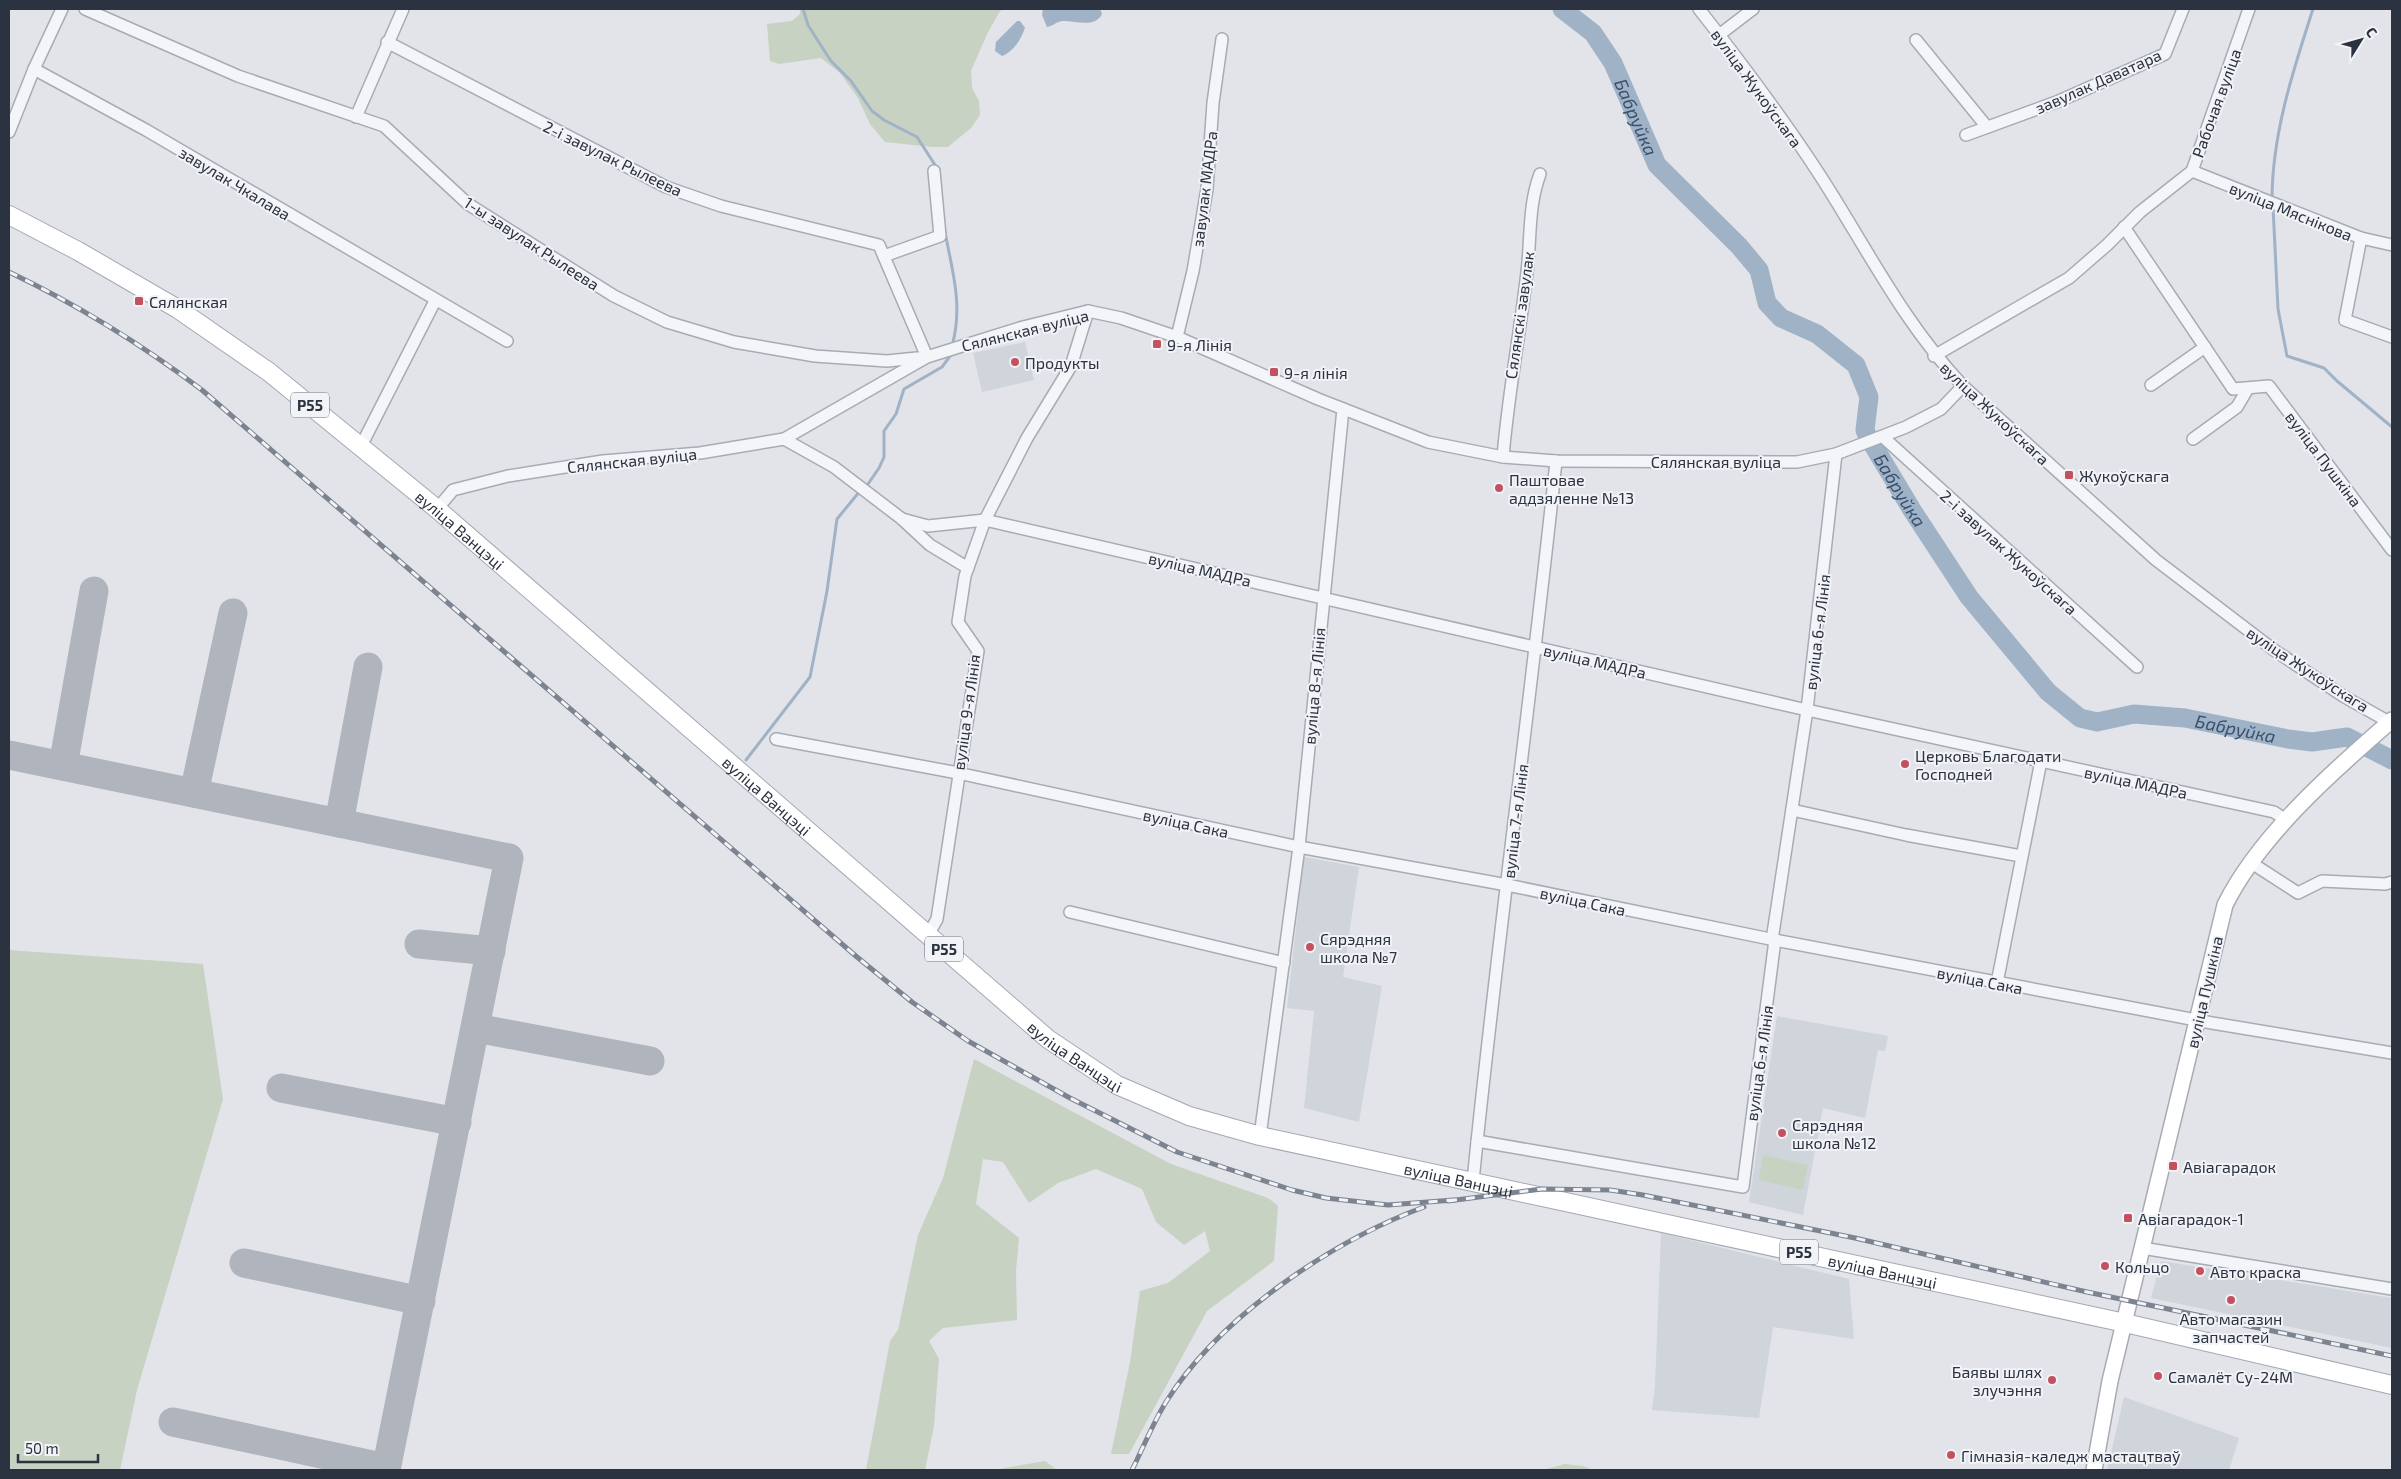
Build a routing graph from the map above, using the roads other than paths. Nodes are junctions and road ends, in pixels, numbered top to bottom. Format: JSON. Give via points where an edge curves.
{"nodes":[{"id":1,"x":62,"y":9,"type":"edge"},
{"id":2,"x":85,"y":9,"type":"edge"},
{"id":3,"x":403,"y":9,"type":"edge"},
{"id":4,"x":1699,"y":9,"type":"edge"},
{"id":5,"x":1753,"y":9,"type":"edge"},
{"id":6,"x":2183,"y":9,"type":"edge"},
{"id":7,"x":2249,"y":9,"type":"edge"},
{"id":8,"x":1719,"y":35,"type":"junction"},
{"id":9,"x":1222,"y":39,"type":"dead end"},
{"id":10,"x":1916,"y":40,"type":"dead end"},
{"id":11,"x":387,"y":42,"type":"junction"},
{"id":12,"x":34,"y":68,"type":"junction"},
{"id":13,"x":356,"y":117,"type":"junction"},
{"id":14,"x":1987,"y":127,"type":"junction"},
{"id":15,"x":9,"y":132,"type":"edge"},
{"id":16,"x":1966,"y":135,"type":"dead end"},
{"id":17,"x":934,"y":171,"type":"dead end"},
{"id":18,"x":2192,"y":171,"type":"junction"},
{"id":19,"x":1540,"y":174,"type":"dead end"},
{"id":20,"x":9,"y":215,"type":"edge"},
{"id":21,"x":2124,"y":227,"type":"junction"},
{"id":22,"x":2361,"y":238,"type":"junction"},
{"id":23,"x":2392,"y":246,"type":"edge"},
{"id":24,"x":884,"y":256,"type":"junction"},
{"id":25,"x":435,"y":301,"type":"junction"},
{"id":26,"x":1088,"y":311,"type":"junction"},
{"id":27,"x":1176,"y":337,"type":"junction"},
{"id":28,"x":2392,"y":338,"type":"edge"},
{"id":29,"x":507,"y":342,"type":"dead end"},
{"id":30,"x":2205,"y":347,"type":"junction"},
{"id":31,"x":1934,"y":356,"type":"junction"},
{"id":32,"x":927,"y":357,"type":"junction"},
{"id":33,"x":2151,"y":385,"type":"dead end"},
{"id":34,"x":1963,"y":386,"type":"junction"},
{"id":35,"x":2247,"y":390,"type":"junction"},
{"id":36,"x":1343,"y":409,"type":"junction"},
{"id":37,"x":1883,"y":437,"type":"junction"},
{"id":38,"x":2193,"y":439,"type":"dead end"},
{"id":39,"x":784,"y":440,"type":"junction"},
{"id":40,"x":361,"y":446,"type":"junction"},
{"id":41,"x":1836,"y":454,"type":"junction"},
{"id":42,"x":1503,"y":457,"type":"junction"},
{"id":43,"x":1556,"y":461,"type":"junction"},
{"id":44,"x":437,"y":509,"type":"junction"},
{"id":45,"x":902,"y":519,"type":"junction"},
{"id":46,"x":985,"y":520,"type":"junction"},
{"id":47,"x":2392,"y":550,"type":"edge"},
{"id":48,"x":968,"y":568,"type":"junction"},
{"id":49,"x":1322,"y":597,"type":"junction"},
{"id":50,"x":1537,"y":648,"type":"junction"},
{"id":51,"x":2137,"y":667,"type":"dead end"},
{"id":52,"x":1807,"y":710,"type":"junction"},
{"id":53,"x":2391,"y":721,"type":"edge"},
{"id":54,"x":776,"y":739,"type":"dead end"},
{"id":55,"x":2041,"y":761,"type":"junction"},
{"id":56,"x":958,"y":773,"type":"junction"},
{"id":57,"x":1792,"y":810,"type":"junction"},
{"id":58,"x":2286,"y":820,"type":"junction"},
{"id":59,"x":1299,"y":847,"type":"junction"},
{"id":60,"x":2020,"y":856,"type":"junction"},
{"id":61,"x":2250,"y":862,"type":"junction"},
{"id":62,"x":2392,"y":882,"type":"edge"},
{"id":63,"x":1507,"y":885,"type":"junction"},
{"id":64,"x":1070,"y":912,"type":"dead end"},
{"id":65,"x":928,"y":935,"type":"junction"},
{"id":66,"x":1774,"y":940,"type":"junction"},
{"id":67,"x":1284,"y":963,"type":"junction"},
{"id":68,"x":1997,"y":983,"type":"junction"},
{"id":69,"x":2198,"y":1020,"type":"junction"},
{"id":70,"x":2392,"y":1053,"type":"edge"},
{"id":71,"x":1260,"y":1136,"type":"junction"},
{"id":72,"x":1477,"y":1141,"type":"junction"},
{"id":73,"x":1473,"y":1181,"type":"junction"},
{"id":74,"x":2142,"y":1248,"type":"junction"},
{"id":75,"x":2392,"y":1289,"type":"edge"},
{"id":76,"x":2125,"y":1322,"type":"junction"},
{"id":77,"x":2392,"y":1384,"type":"edge"},
{"id":78,"x":2094,"y":1470,"type":"edge"}],
"edges":[{"from":1,"to":12,"type":"street"},
{"from":2,"to":13,"type":"street","name":"1-ы завулак Рылеева","via":[[238,76]]},
{"from":3,"to":11,"type":"street"},
{"from":4,"to":8,"type":"street","name":"вуліца Жукоўскага"},
{"from":5,"to":8,"type":"street"},
{"from":6,"to":14,"type":"street","name":"завулак Даватара","via":[[2165,54]]},
{"from":7,"to":18,"type":"street","name":"Рабочая вуліца"},
{"from":8,"to":31,"type":"street","name":"вуліца Жукоўскага","via":[[1760,87],[1827,186]]},
{"from":9,"to":27,"type":"street","name":"завулак МАДРа","via":[[1213,103],[1207,189],[1193,271]]},
{"from":10,"to":14,"type":"street"},
{"from":11,"to":13,"type":"street"},
{"from":11,"to":24,"type":"street","name":"2-і завулак Рылеева","via":[[666,187],[720,206],[879,245]]},
{"from":12,"to":15,"type":"street"},
{"from":12,"to":25,"type":"street","name":"завулак Чкалава","via":[[146,130]]},
{"from":13,"to":32,"type":"street","name":"1-ы завулак Рылеева","via":[[384,126],[468,204],[614,296],[667,322],[734,342],[815,356],[887,361]]},
{"from":14,"to":16,"type":"street","name":"завулак Даватара"},
{"from":17,"to":24,"type":"street","via":[[940,236]]},
{"from":18,"to":21,"type":"street","name":"Рабочая вуліца"},
{"from":18,"to":22,"type":"street","name":"вуліца Мяснікова"},
{"from":19,"to":42,"type":"street","name":"Сялянскі завулак","via":[[1532,194],[1527,271],[1507,402]]},
{"from":20,"to":40,"type":"main road","name":"вуліца Ванцэці","number":"Р55","via":[[178,309],[269,372]]},
{"from":21,"to":30,"type":"street"},
{"from":21,"to":31,"type":"street","name":"Рабочая вуліца","via":[[2069,278]]},
{"from":22,"to":23,"type":"street","name":"вуліца Мяснікова"},
{"from":22,"to":28,"type":"street","via":[[2345,320]]},
{"from":24,"to":32,"type":"street","name":"2-і завулак Рылеева"},
{"from":25,"to":29,"type":"street","name":"завулак Чкалава"},
{"from":25,"to":40,"type":"street"},
{"from":26,"to":27,"type":"street","name":"Сялянская вуліца","via":[[1121,318]]},
{"from":26,"to":32,"type":"street","name":"Сялянская вуліца"},
{"from":26,"to":46,"type":"street","name":"вуліца 9-я Лінія","via":[[1071,366],[1027,438]]},
{"from":27,"to":36,"type":"street","name":"Сялянская вуліца"},
{"from":30,"to":33,"type":"street"},
{"from":30,"to":35,"type":"street","via":[[2233,389]]},
{"from":31,"to":34,"type":"street","name":"вуліца Жукоўскага"},
{"from":32,"to":39,"type":"street","name":"Сялянская вуліца"},
{"from":34,"to":37,"type":"street","name":"Сялянская вуліца","via":[[1941,409]]},
{"from":34,"to":53,"type":"street","name":"вуліца Жукоўскага","via":[[2156,560],[2274,650],[2343,696]]},
{"from":35,"to":38,"type":"street","via":[[2237,407]]},
{"from":35,"to":47,"type":"street","name":"вуліца Пушкіна","via":[[2269,386]]},
{"from":36,"to":42,"type":"street","name":"Сялянская вуліца","via":[[1428,442]]},
{"from":36,"to":49,"type":"street","name":"вуліца 8-я Лінія"},
{"from":37,"to":41,"type":"street","name":"Сялянская вуліца"},
{"from":37,"to":51,"type":"street","name":"2-і завулак Жукоўскага"},
{"from":39,"to":44,"type":"street","name":"Сялянская вуліца","via":[[700,453],[603,461],[508,476],[453,490]]},
{"from":39,"to":45,"type":"street","name":"вуліца МАДРа","via":[[834,467]]},
{"from":40,"to":44,"type":"main road","name":"вуліца Ванцэці","number":"Р55"},
{"from":41,"to":43,"type":"street","name":"Сялянская вуліца","via":[[1797,462]]},
{"from":41,"to":52,"type":"street","name":"вуліца 6-я Лінія"},
{"from":42,"to":43,"type":"street","name":"Сялянская вуліца"},
{"from":43,"to":50,"type":"street","name":"вуліца 7-я Лінія"},
{"from":44,"to":65,"type":"main road","name":"вуліца Ванцэці","number":"Р55"},
{"from":45,"to":46,"type":"street","name":"вуліца МАДРа","via":[[928,526]]},
{"from":45,"to":48,"type":"street","name":"вуліца МАДРа","via":[[930,545]]},
{"from":46,"to":48,"type":"street","name":"вуліца 9-я Лінія"},
{"from":46,"to":49,"type":"street","name":"вуліца МАДРа"},
{"from":48,"to":56,"type":"street","name":"вуліца 9-я Лінія","via":[[958,622],[978,651]]},
{"from":49,"to":50,"type":"street","name":"вуліца МАДРа"},
{"from":49,"to":59,"type":"street","name":"вуліца 8-я Лінія"},
{"from":50,"to":52,"type":"street","name":"вуліца МАДРа"},
{"from":50,"to":63,"type":"street","name":"вуліца 7-я Лінія"},
{"from":52,"to":55,"type":"street","name":"вуліца МАДРа"},
{"from":52,"to":57,"type":"street","name":"вуліца 6-я Лінія"},
{"from":53,"to":58,"type":"main road","name":"вуліца Пушкіна"},
{"from":54,"to":56,"type":"street","name":"вуліца Сака"},
{"from":55,"to":58,"type":"street","name":"вуліца МАДРа","via":[[2274,812]]},
{"from":55,"to":60,"type":"street"},
{"from":56,"to":59,"type":"street","name":"вуліца Сака"},
{"from":56,"to":65,"type":"street","name":"вуліца 9-я Лінія","via":[[937,919]]},
{"from":57,"to":60,"type":"street"},
{"from":57,"to":66,"type":"street","name":"вуліца 6-я Лінія"},
{"from":58,"to":61,"type":"main road","name":"вуліца Пушкіна"},
{"from":59,"to":63,"type":"street","name":"вуліца Сака"},
{"from":59,"to":67,"type":"street","name":"вуліца 8-я Лінія"},
{"from":60,"to":68,"type":"street"},
{"from":61,"to":62,"type":"street","via":[[2298,893],[2322,881]]},
{"from":61,"to":69,"type":"main road","name":"вуліца Пушкіна","via":[[2225,904]]},
{"from":63,"to":66,"type":"street","name":"вуліца Сака"},
{"from":63,"to":72,"type":"street","name":"вуліца 7-я Лінія"},
{"from":64,"to":67,"type":"street"},
{"from":65,"to":71,"type":"main road","name":"вуліца Ванцэці","number":"Р55","via":[[1048,1039],[1117,1085],[1189,1116]]},
{"from":66,"to":68,"type":"street","name":"вуліца Сака"},
{"from":66,"to":72,"type":"street","name":"вуліца 6-я Лінія","via":[[1743,1187]]},
{"from":67,"to":71,"type":"street","name":"вуліца 8-я Лінія"},
{"from":68,"to":69,"type":"street","name":"вуліца Сака"},
{"from":69,"to":70,"type":"street","name":"вуліца Сака"},
{"from":69,"to":74,"type":"main road","name":"вуліца Пушкіна"},
{"from":71,"to":73,"type":"main road","name":"вуліца Ванцэці","number":"Р55"},
{"from":72,"to":73,"type":"street","name":"вуліца 7-я Лінія"},
{"from":73,"to":76,"type":"main road","name":"вуліца Ванцэці","number":"Р55"},
{"from":74,"to":75,"type":"street"},
{"from":74,"to":76,"type":"main road","name":"вуліца Пушкіна"},
{"from":76,"to":77,"type":"main road","name":"вуліца Ванцэці","number":"Р55"},
{"from":76,"to":78,"type":"main road","name":"вуліца Пушкіна","via":[[2110,1381]]}]}
